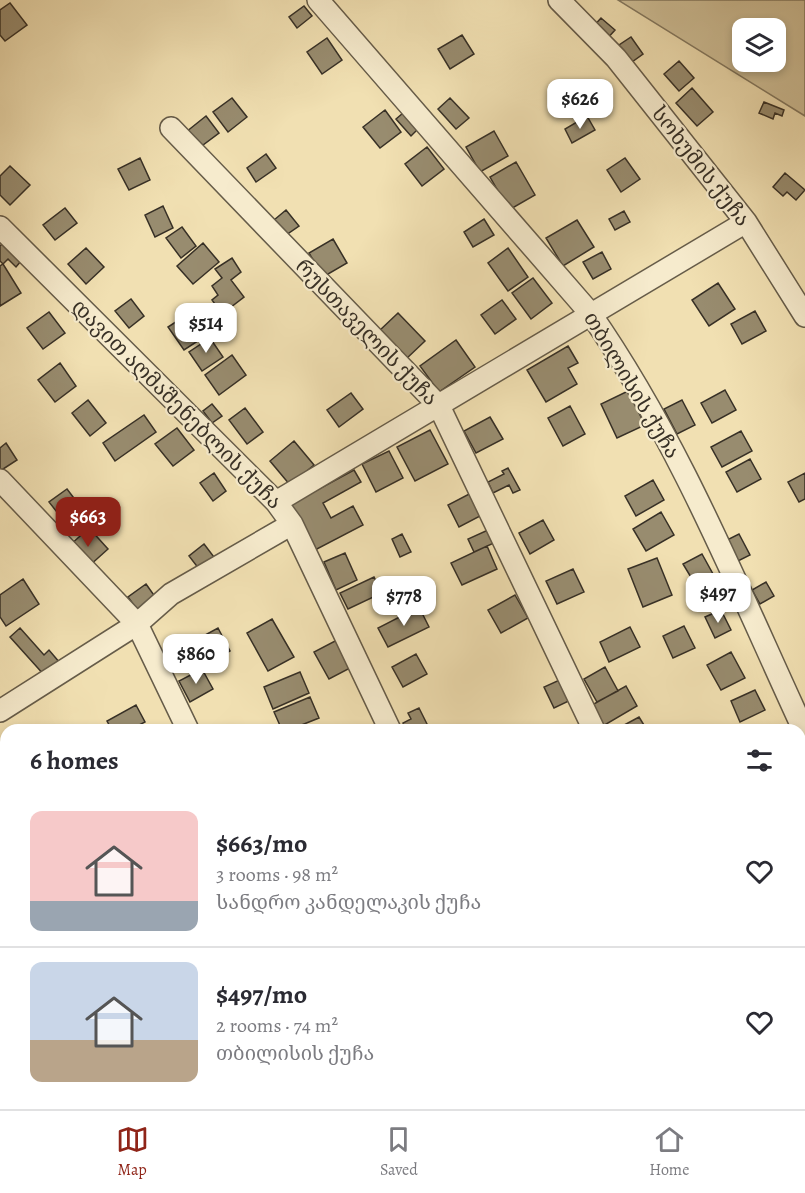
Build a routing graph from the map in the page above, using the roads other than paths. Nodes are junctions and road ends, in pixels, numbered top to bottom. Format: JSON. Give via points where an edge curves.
{"nodes":[{"id":1,"x":318,"y":0,"type":"edge"},
{"id":2,"x":559,"y":0,"type":"edge"},
{"id":3,"x":171,"y":128,"type":"dead end"},
{"id":4,"x":746,"y":222,"type":"junction"},
{"id":5,"x":0,"y":227,"type":"edge"},
{"id":6,"x":590,"y":313,"type":"junction"},
{"id":7,"x":805,"y":316,"type":"edge"},
{"id":8,"x":439,"y":406,"type":"junction"},
{"id":9,"x":0,"y":480,"type":"edge"},
{"id":10,"x":276,"y":502,"type":"junction"},
{"id":11,"x":292,"y":524,"type":"junction"},
{"id":12,"x":137,"y":624,"type":"junction"},
{"id":13,"x":0,"y":711,"type":"edge"},
{"id":14,"x":185,"y":724,"type":"edge"},
{"id":15,"x":387,"y":724,"type":"edge"},
{"id":16,"x":591,"y":724,"type":"edge"},
{"id":17,"x":801,"y":724,"type":"edge"}],
"edges":[{"from":1,"to":6,"type":"street","name":"თბილისის ქუჩა"},
{"from":2,"to":4,"type":"street","name":"სოხუმის ქუჩა","via":[[616,58]]},
{"from":3,"to":8,"type":"street","name":"რუსთაველის ქუჩა"},
{"from":4,"to":6,"type":"street"},
{"from":4,"to":7,"type":"street","name":"სოხუმის ქუჩა"},
{"from":5,"to":10,"type":"street","name":"დავით აღმაშენებლის ქუჩა"},
{"from":6,"to":8,"type":"street"},
{"from":6,"to":17,"type":"street","name":"თბილისის ქუჩა","via":[[675,451]]},
{"from":8,"to":10,"type":"street"},
{"from":8,"to":16,"type":"street","name":"რუსთაველის ქუჩა"},
{"from":9,"to":12,"type":"street"},
{"from":10,"to":11,"type":"street","name":"დავით აღმაშენებლის ქუჩა"},
{"from":11,"to":12,"type":"street","via":[[171,594]]},
{"from":11,"to":15,"type":"street","name":"დავით აღმაშენებლის ქუჩა"},
{"from":12,"to":13,"type":"street"},
{"from":12,"to":14,"type":"street"}]}
